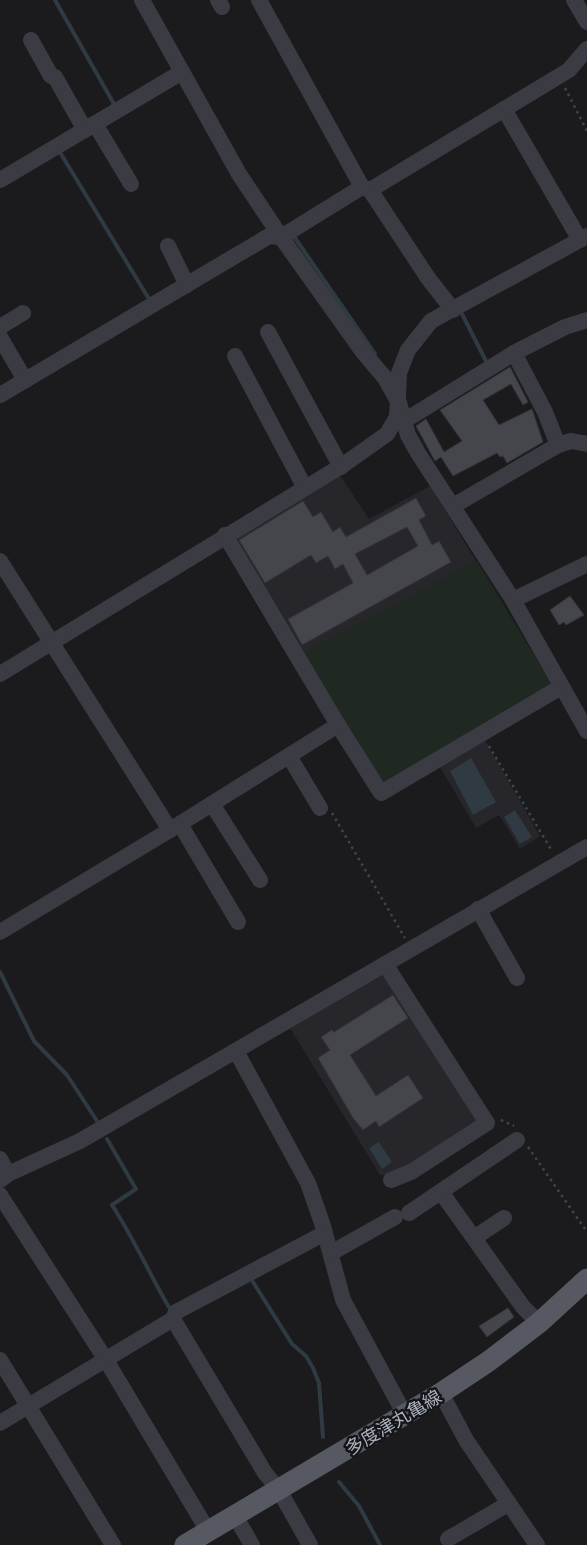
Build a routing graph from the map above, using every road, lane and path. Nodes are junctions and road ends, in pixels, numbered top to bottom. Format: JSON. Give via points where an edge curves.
{"nodes":[{"id":1,"x":142,"y":0,"type":"edge"},
{"id":2,"x":259,"y":0,"type":"edge"},
{"id":3,"x":574,"y":0,"type":"edge"},
{"id":4,"x":587,"y":22,"type":"edge"},
{"id":5,"x":31,"y":40,"type":"dead end"},
{"id":6,"x":587,"y":49,"type":"edge"},
{"id":7,"x":182,"y":72,"type":"junction"},
{"id":8,"x":559,"y":76,"type":"junction"},
{"id":9,"x":504,"y":109,"type":"junction"},
{"id":10,"x":85,"y":125,"type":"junction"},
{"id":11,"x":587,"y":131,"type":"edge"},
{"id":12,"x":0,"y":180,"type":"edge"},
{"id":13,"x":131,"y":184,"type":"dead end"},
{"id":14,"x":366,"y":189,"type":"junction"},
{"id":15,"x":281,"y":237,"type":"junction"},
{"id":16,"x":583,"y":238,"type":"edge"},
{"id":17,"x":168,"y":246,"type":"dead end"},
{"id":18,"x":184,"y":281,"type":"junction"},
{"id":19,"x":453,"y":310,"type":"junction"},
{"id":20,"x":23,"y":313,"type":"dead end"},
{"id":21,"x":587,"y":320,"type":"edge"},
{"id":22,"x":0,"y":327,"type":"edge"},
{"id":23,"x":268,"y":332,"type":"dead end"},
{"id":24,"x":0,"y":337,"type":"edge"},
{"id":25,"x":514,"y":353,"type":"junction"},
{"id":26,"x":235,"y":356,"type":"dead end"},
{"id":27,"x":23,"y":377,"type":"junction"},
{"id":28,"x":0,"y":395,"type":"edge"},
{"id":29,"x":399,"y":403,"type":"junction"},
{"id":30,"x":404,"y":421,"type":"junction"},
{"id":31,"x":587,"y":444,"type":"edge"},
{"id":32,"x":558,"y":445,"type":"junction"},
{"id":33,"x":341,"y":467,"type":"junction"},
{"id":34,"x":305,"y":488,"type":"junction"},
{"id":35,"x":453,"y":506,"type":"junction"},
{"id":36,"x":225,"y":535,"type":"junction"},
{"id":37,"x":0,"y":561,"type":"edge"},
{"id":38,"x":587,"y":564,"type":"edge"},
{"id":39,"x":513,"y":600,"type":"junction"},
{"id":40,"x":50,"y":642,"type":"junction"},
{"id":41,"x":0,"y":674,"type":"edge"},
{"id":42,"x":561,"y":687,"type":"junction"},
{"id":43,"x":338,"y":725,"type":"junction"},
{"id":44,"x":587,"y":731,"type":"edge"},
{"id":45,"x":482,"y":734,"type":"junction"},
{"id":46,"x":289,"y":756,"type":"junction"},
{"id":47,"x":212,"y":804,"type":"junction"},
{"id":48,"x":320,"y":808,"type":"joint"},
{"id":49,"x":175,"y":827,"type":"junction"},
{"id":50,"x":587,"y":846,"type":"edge"},
{"id":51,"x":558,"y":862,"type":"junction"},
{"id":52,"x":260,"y":880,"type":"dead end"},
{"id":53,"x":478,"y":909,"type":"junction"},
{"id":54,"x":238,"y":922,"type":"dead end"},
{"id":55,"x":0,"y":932,"type":"edge"},
{"id":56,"x":411,"y":948,"type":"junction"},
{"id":57,"x":385,"y":964,"type":"junction"},
{"id":58,"x":517,"y":978,"type":"dead end"},
{"id":59,"x":236,"y":1052,"type":"junction"},
{"id":60,"x":487,"y":1123,"type":"junction"},
{"id":61,"x":521,"y":1139,"type":"junction"},
{"id":62,"x":0,"y":1159,"type":"edge"},
{"id":63,"x":4,"y":1177,"type":"edge"},
{"id":64,"x":391,"y":1180,"type":"dead end"},
{"id":65,"x":441,"y":1192,"type":"junction"},
{"id":66,"x":0,"y":1195,"type":"edge"},
{"id":67,"x":504,"y":1218,"type":"dead end"},
{"id":68,"x":587,"y":1232,"type":"edge"},
{"id":69,"x":325,"y":1233,"type":"junction"},
{"id":70,"x":474,"y":1238,"type":"junction"},
{"id":71,"x":330,"y":1253,"type":"junction"},
{"id":72,"x":587,"y":1279,"type":"edge"},
{"id":73,"x":173,"y":1319,"type":"junction"},
{"id":74,"x":539,"y":1323,"type":"junction"},
{"id":75,"x":0,"y":1360,"type":"edge"},
{"id":76,"x":106,"y":1360,"type":"junction"},
{"id":77,"x":441,"y":1393,"type":"junction"},
{"id":78,"x":29,"y":1406,"type":"junction"},
{"id":79,"x":404,"y":1415,"type":"junction"},
{"id":80,"x":0,"y":1423,"type":"edge"},
{"id":81,"x":279,"y":1490,"type":"junction"},
{"id":82,"x":508,"y":1504,"type":"junction"},
{"id":83,"x":235,"y":1516,"type":"junction"},
{"id":84,"x":208,"y":1532,"type":"junction"},
{"id":85,"x":448,"y":1540,"type":"dead end"},
{"id":86,"x":113,"y":1545,"type":"edge"},
{"id":87,"x":185,"y":1545,"type":"edge"},
{"id":88,"x":252,"y":1545,"type":"edge"},
{"id":89,"x":310,"y":1545,"type":"edge"},
{"id":90,"x":537,"y":1545,"type":"edge"}],
"edges":[{"from":1,"to":7,"type":"street"},
{"from":2,"to":14,"type":"street"},
{"from":3,"to":4,"type":"street"},
{"from":5,"to":10,"type":"street"},
{"from":6,"to":8,"type":"street","via":[[569,70]]},
{"from":7,"to":10,"type":"street"},
{"from":7,"to":15,"type":"street","via":[[240,174]]},
{"from":8,"to":9,"type":"street"},
{"from":8,"to":11,"type":"path"},
{"from":9,"to":14,"type":"street"},
{"from":9,"to":16,"type":"street"},
{"from":10,"to":12,"type":"street"},
{"from":10,"to":13,"type":"street"},
{"from":14,"to":15,"type":"street"},
{"from":14,"to":19,"type":"street"},
{"from":15,"to":18,"type":"street","via":[[269,236]]},
{"from":15,"to":29,"type":"street","via":[[385,378]]},
{"from":16,"to":19,"type":"street"},
{"from":17,"to":18,"type":"street"},
{"from":18,"to":27,"type":"street"},
{"from":19,"to":29,"type":"street","via":[[431,321],[408,350],[400,373]]},
{"from":20,"to":22,"type":"street"},
{"from":21,"to":25,"type":"street","via":[[565,327]]},
{"from":23,"to":33,"type":"street"},
{"from":24,"to":27,"type":"street"},
{"from":25,"to":30,"type":"street"},
{"from":25,"to":32,"type":"street","via":[[545,412]]},
{"from":26,"to":34,"type":"street"},
{"from":27,"to":28,"type":"street"},
{"from":29,"to":30,"type":"street"},
{"from":29,"to":33,"type":"street","via":[[397,417],[386,434]]},
{"from":30,"to":35,"type":"street","via":[[418,453]]},
{"from":31,"to":32,"type":"street","via":[[571,441]]},
{"from":32,"to":35,"type":"street"},
{"from":33,"to":34,"type":"street"},
{"from":34,"to":36,"type":"street"},
{"from":35,"to":39,"type":"street"},
{"from":36,"to":40,"type":"street"},
{"from":36,"to":43,"type":"street"},
{"from":37,"to":40,"type":"street"},
{"from":38,"to":39,"type":"street"},
{"from":39,"to":42,"type":"street"},
{"from":40,"to":41,"type":"street"},
{"from":40,"to":49,"type":"street"},
{"from":42,"to":44,"type":"street"},
{"from":42,"to":45,"type":"street"},
{"from":43,"to":45,"type":"street","via":[[381,793]]},
{"from":43,"to":46,"type":"street"},
{"from":45,"to":51,"type":"path"},
{"from":46,"to":47,"type":"street"},
{"from":46,"to":48,"type":"street"},
{"from":47,"to":49,"type":"street"},
{"from":47,"to":52,"type":"street"},
{"from":48,"to":56,"type":"path","via":[[327,805],[346,833]]},
{"from":49,"to":54,"type":"street"},
{"from":49,"to":55,"type":"street"},
{"from":50,"to":51,"type":"street"},
{"from":51,"to":53,"type":"street"},
{"from":53,"to":56,"type":"street"},
{"from":53,"to":58,"type":"street"},
{"from":56,"to":57,"type":"street"},
{"from":57,"to":59,"type":"street"},
{"from":57,"to":60,"type":"street"},
{"from":59,"to":63,"type":"street","via":[[80,1141]]},
{"from":59,"to":69,"type":"street","via":[[308,1183]]},
{"from":60,"to":61,"type":"path","via":[[500,1120],[512,1123]]},
{"from":60,"to":64,"type":"street","via":[[411,1172]]},
{"from":61,"to":65,"type":"street"},
{"from":61,"to":68,"type":"path"},
{"from":62,"to":63,"type":"street"},
{"from":65,"to":70,"type":"street"},
{"from":65,"to":71,"type":"street"},
{"from":66,"to":76,"type":"street"},
{"from":67,"to":70,"type":"street"},
{"from":69,"to":71,"type":"street"},
{"from":69,"to":73,"type":"street","via":[[176,1312]]},
{"from":70,"to":74,"type":"street","via":[[523,1307]]},
{"from":71,"to":79,"type":"street","via":[[343,1300]]},
{"from":72,"to":74,"type":"main road","name":"多度津丸亀線"},
{"from":73,"to":76,"type":"street"},
{"from":73,"to":81,"type":"street","via":[[265,1473]]},
{"from":74,"to":77,"type":"main road","name":"多度津丸亀線"},
{"from":75,"to":78,"type":"street"},
{"from":76,"to":78,"type":"street"},
{"from":76,"to":84,"type":"street"},
{"from":77,"to":79,"type":"main road","name":"多度津丸亀線"},
{"from":77,"to":82,"type":"street","via":[[466,1440]]},
{"from":78,"to":80,"type":"street"},
{"from":78,"to":86,"type":"street"},
{"from":79,"to":81,"type":"main road","name":"多度津丸亀線"},
{"from":81,"to":83,"type":"main road","name":"多度津丸亀線"},
{"from":81,"to":89,"type":"street"},
{"from":82,"to":85,"type":"street"},
{"from":82,"to":90,"type":"street"},
{"from":83,"to":84,"type":"main road","name":"多度津丸亀線"},
{"from":83,"to":88,"type":"street"},
{"from":84,"to":87,"type":"main road","name":"多度津丸亀線"}]}
